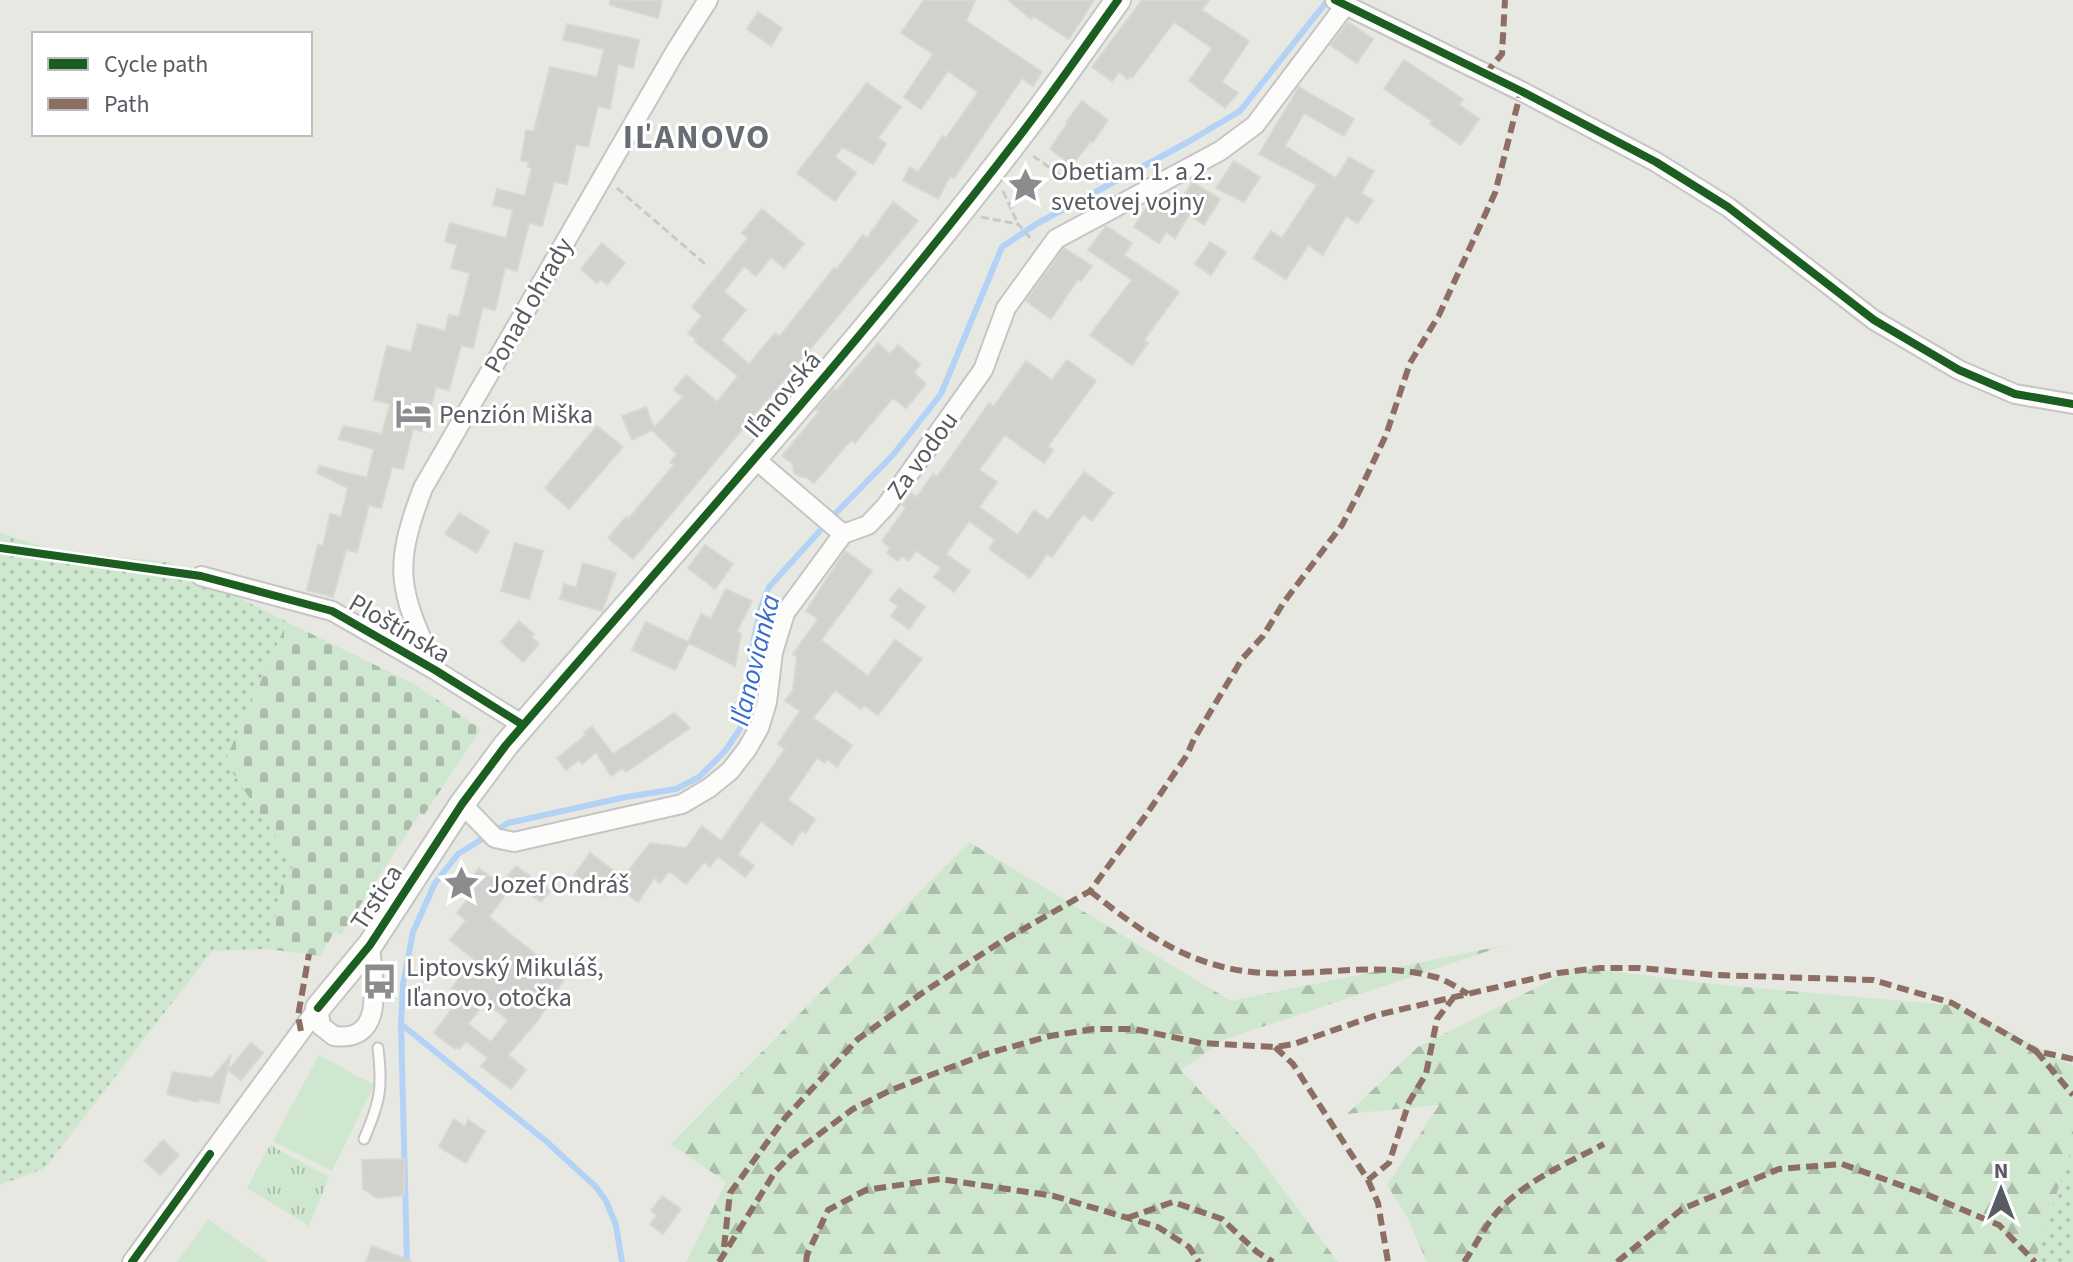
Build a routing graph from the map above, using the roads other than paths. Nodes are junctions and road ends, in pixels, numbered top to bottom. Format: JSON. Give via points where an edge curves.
{"nodes":[{"id":1,"x":708,"y":0,"type":"edge"},
{"id":2,"x":1118,"y":0,"type":"edge"},
{"id":3,"x":1339,"y":3,"type":"edge"},
{"id":4,"x":2073,"y":404,"type":"edge"},
{"id":5,"x":754,"y":458,"type":"junction"},
{"id":6,"x":840,"y":532,"type":"junction"},
{"id":7,"x":201,"y":576,"type":"dead end"},
{"id":8,"x":435,"y":670,"type":"junction"},
{"id":9,"x":523,"y":725,"type":"junction"},
{"id":10,"x":462,"y":804,"type":"junction"},
{"id":11,"x":370,"y":945,"type":"junction"},
{"id":12,"x":318,"y":1008,"type":"junction"},
{"id":13,"x":378,"y":1048,"type":"dead end"},
{"id":14,"x":364,"y":1139,"type":"dead end"},
{"id":15,"x":132,"y":1262,"type":"edge"}],
"edges":[{"from":1,"to":8,"type":"street","name":"Ponad ohrady","via":[[423,488],[408,528],[401,572],[408,607]]},
{"from":2,"to":5,"type":"street","name":"Iľanovská","via":[[993,171]]},
{"from":3,"to":4,"type":"street","via":[[1632,149],[1708,193],[1874,320],[1947,363],[2015,394]]},
{"from":3,"to":6,"type":"street","name":"Za vodou","via":[[1255,125],[1220,151],[1056,239],[1006,308],[983,370],[903,481],[868,525]]},
{"from":5,"to":6,"type":"street"},
{"from":5,"to":9,"type":"street","name":"Iľanovská"},
{"from":6,"to":10,"type":"street","name":"Za vodou","via":[[785,613],[759,728],[730,771],[696,796],[668,808],[514,842],[489,832]]},
{"from":7,"to":8,"type":"street","name":"Ploštínska","via":[[332,611]]},
{"from":8,"to":9,"type":"street","name":"Ploštínska"},
{"from":9,"to":10,"type":"street","name":"Iľanovská"},
{"from":10,"to":11,"type":"street","name":"Trstica"},
{"from":11,"to":12,"type":"street","name":"Trstica"},
{"from":11,"to":12,"type":"street","via":[[372,1013],[365,1028],[354,1035],[334,1036],[321,1026]]},
{"from":12,"to":15,"type":"street"},
{"from":13,"to":14,"type":"lane","via":[[379,1105]]}]}
